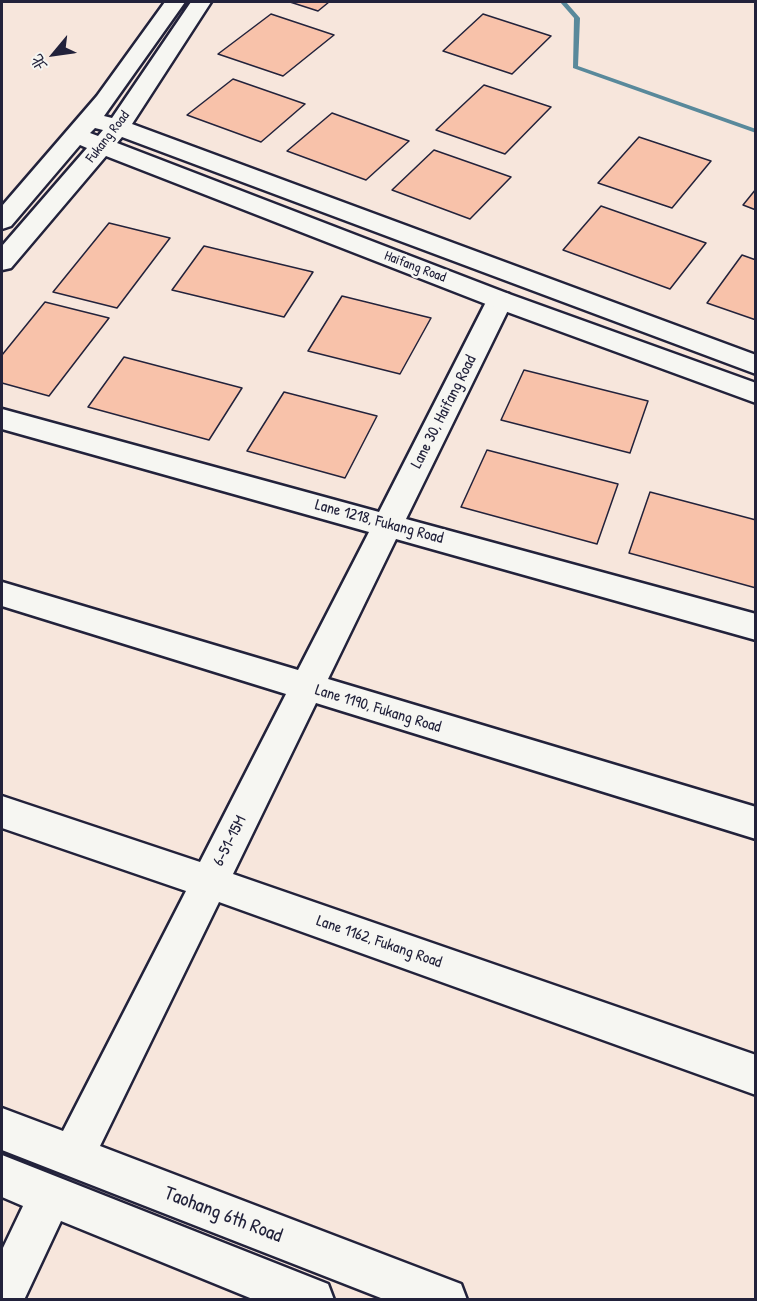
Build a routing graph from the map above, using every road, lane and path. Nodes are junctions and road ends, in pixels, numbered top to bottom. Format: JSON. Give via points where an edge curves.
{"nodes":[{"id":1,"x":175,"y":2,"type":"edge"},
{"id":2,"x":201,"y":2,"type":"edge"},
{"id":3,"x":83,"y":128,"type":"junction"},
{"id":4,"x":110,"y":137,"type":"junction"},
{"id":5,"x":2,"y":221,"type":"edge"},
{"id":6,"x":2,"y":262,"type":"edge"},
{"id":7,"x":500,"y":300,"type":"junction"},
{"id":8,"x":756,"y":365,"type":"edge"},
{"id":9,"x":756,"y":394,"type":"edge"},
{"id":10,"x":2,"y":419,"type":"edge"},
{"id":11,"x":388,"y":524,"type":"junction"},
{"id":12,"x":2,"y":594,"type":"edge"},
{"id":13,"x":756,"y":627,"type":"edge"},
{"id":14,"x":307,"y":687,"type":"junction"},
{"id":15,"x":2,"y":812,"type":"edge"},
{"id":16,"x":756,"y":823,"type":"edge"},
{"id":17,"x":209,"y":882,"type":"junction"},
{"id":18,"x":756,"y":1075,"type":"edge"},
{"id":19,"x":2,"y":1129,"type":"edge"},
{"id":20,"x":72,"y":1158,"type":"junction"},
{"id":21,"x":2,"y":1176,"type":"edge"},
{"id":22,"x":51,"y":1196,"type":"junction"},
{"id":23,"x":2,"y":1297,"type":"edge"},
{"id":24,"x":312,"y":1299,"type":"edge"},
{"id":25,"x":445,"y":1299,"type":"edge"}],
"edges":[{"from":1,"to":3,"type":"street","name":"Fukang Road"},
{"from":2,"to":4,"type":"street","name":"Fukang Road"},
{"from":3,"to":4,"type":"street","name":"Haifang Road"},
{"from":3,"to":5,"type":"street","name":"Fukang Road"},
{"from":4,"to":6,"type":"street","name":"Fukang Road"},
{"from":4,"to":7,"type":"street","name":"Haifang Road"},
{"from":4,"to":8,"type":"street","name":"Haifang Road"},
{"from":7,"to":9,"type":"street","name":"Haifang Road"},
{"from":7,"to":11,"type":"street","name":"Lane 30, Haifang Road"},
{"from":10,"to":11,"type":"street","name":"Lane 1218, Fukang Road"},
{"from":11,"to":13,"type":"street","name":"Lane 1218, Fukang Road"},
{"from":11,"to":14,"type":"street","name":"6-51-15M"},
{"from":12,"to":14,"type":"street","name":"Lane 1190, Fukang Road"},
{"from":14,"to":16,"type":"street","name":"Lane 1190, Fukang Road"},
{"from":14,"to":17,"type":"street","name":"6-51-15M"},
{"from":15,"to":17,"type":"street","name":"Lane 1162, Fukang Road"},
{"from":17,"to":18,"type":"street","name":"Lane 1162, Fukang Road"},
{"from":17,"to":20,"type":"street","name":"6-51-15M"},
{"from":19,"to":20,"type":"street","name":"Taohang 6th Road"},
{"from":20,"to":25,"type":"street","name":"Taohang 6th Road"},
{"from":21,"to":22,"type":"street"},
{"from":22,"to":23,"type":"street"},
{"from":22,"to":24,"type":"street"}]}
